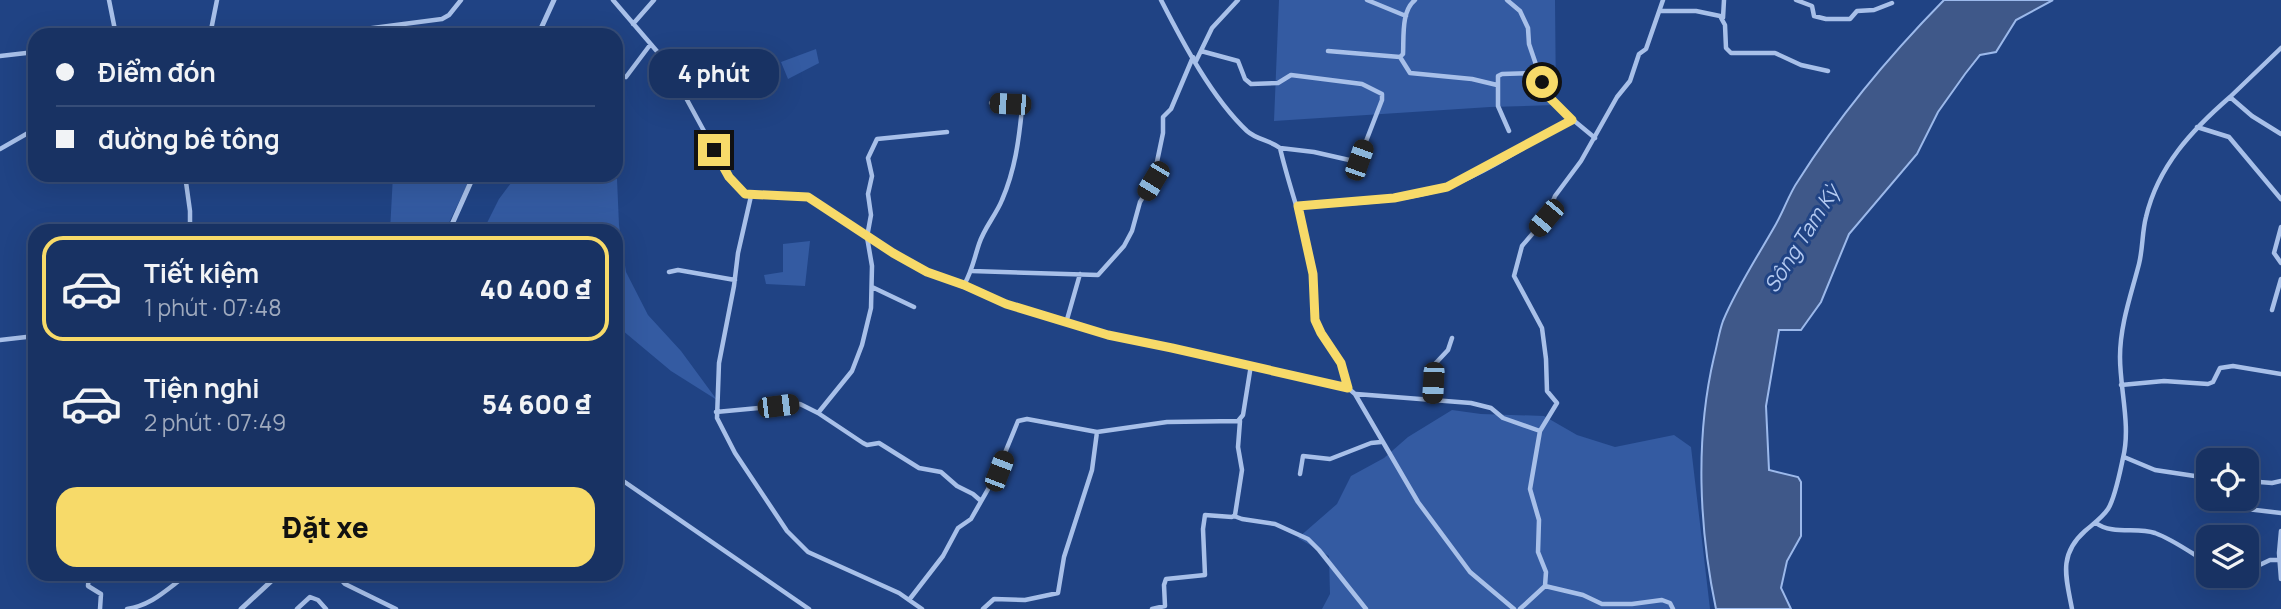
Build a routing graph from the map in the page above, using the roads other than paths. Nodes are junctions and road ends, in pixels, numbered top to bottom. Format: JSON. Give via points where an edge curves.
{"nodes":[{"id":1,"x":109,"y":0,"type":"edge"},
{"id":2,"x":216,"y":0,"type":"edge"},
{"id":3,"x":461,"y":0,"type":"edge"},
{"id":4,"x":554,"y":0,"type":"edge"},
{"id":5,"x":613,"y":0,"type":"edge"},
{"id":6,"x":654,"y":0,"type":"edge"},
{"id":7,"x":1161,"y":0,"type":"edge"},
{"id":8,"x":1238,"y":0,"type":"edge"},
{"id":9,"x":1367,"y":0,"type":"edge"},
{"id":10,"x":1415,"y":0,"type":"edge"},
{"id":11,"x":1507,"y":0,"type":"edge"},
{"id":12,"x":1663,"y":0,"type":"edge"},
{"id":13,"x":1724,"y":0,"type":"edge"},
{"id":14,"x":1796,"y":0,"type":"edge"},
{"id":15,"x":1892,"y":3,"type":"dead end"},
{"id":16,"x":1660,"y":11,"type":"junction"},
{"id":17,"x":1406,"y":16,"type":"junction"},
{"id":18,"x":1723,"y":18,"type":"junction"},
{"id":19,"x":633,"y":24,"type":"junction"},
{"id":20,"x":115,"y":28,"type":"edge"},
{"id":21,"x":211,"y":28,"type":"edge"},
{"id":22,"x":373,"y":28,"type":"edge"},
{"id":23,"x":541,"y":28,"type":"edge"},
{"id":24,"x":650,"y":45,"type":"junction"},
{"id":25,"x":2281,"y":48,"type":"edge"},
{"id":26,"x":1201,"y":51,"type":"junction"},
{"id":27,"x":1328,"y":51,"type":"dead end"},
{"id":28,"x":28,"y":53,"type":"edge"},
{"id":29,"x":0,"y":55,"type":"edge"},
{"id":30,"x":1400,"y":57,"type":"junction"},
{"id":31,"x":1194,"y":59,"type":"junction"},
{"id":32,"x":1828,"y":71,"type":"dead end"},
{"id":33,"x":1539,"y":73,"type":"junction"},
{"id":34,"x":626,"y":77,"type":"dead end"},
{"id":35,"x":1497,"y":85,"type":"junction"},
{"id":36,"x":2230,"y":97,"type":"junction"},
{"id":37,"x":991,"y":103,"type":"dead end"},
{"id":38,"x":1572,"y":120,"type":"junction"},
{"id":39,"x":2196,"y":127,"type":"junction"},
{"id":40,"x":1509,"y":131,"type":"dead end"},
{"id":41,"x":947,"y":132,"type":"dead end"},
{"id":42,"x":28,"y":133,"type":"edge"},
{"id":43,"x":2281,"y":134,"type":"edge"},
{"id":44,"x":1595,"y":138,"type":"junction"},
{"id":45,"x":1280,"y":148,"type":"junction"},
{"id":46,"x":0,"y":149,"type":"edge"},
{"id":47,"x":186,"y":182,"type":"edge"},
{"id":48,"x":471,"y":182,"type":"edge"},
{"id":49,"x":751,"y":196,"type":"junction"},
{"id":50,"x":2281,"y":199,"type":"edge"},
{"id":51,"x":1298,"y":206,"type":"junction"},
{"id":52,"x":190,"y":224,"type":"edge"},
{"id":53,"x":452,"y":224,"type":"edge"},
{"id":54,"x":2281,"y":227,"type":"edge"},
{"id":55,"x":867,"y":237,"type":"junction"},
{"id":56,"x":2281,"y":263,"type":"edge"},
{"id":57,"x":972,"y":271,"type":"junction"},
{"id":58,"x":669,"y":272,"type":"dead end"},
{"id":59,"x":1080,"y":274,"type":"junction"},
{"id":60,"x":2281,"y":279,"type":"edge"},
{"id":61,"x":735,"y":280,"type":"junction"},
{"id":62,"x":964,"y":285,"type":"junction"},
{"id":63,"x":872,"y":287,"type":"junction"},
{"id":64,"x":914,"y":307,"type":"dead end"},
{"id":65,"x":2272,"y":310,"type":"dead end"},
{"id":66,"x":1066,"y":323,"type":"junction"},
{"id":67,"x":28,"y":337,"type":"edge"},
{"id":68,"x":1452,"y":338,"type":"dead end"},
{"id":69,"x":0,"y":340,"type":"edge"},
{"id":70,"x":1251,"y":365,"type":"junction"},
{"id":71,"x":2281,"y":374,"type":"edge"},
{"id":72,"x":2121,"y":385,"type":"junction"},
{"id":73,"x":1348,"y":388,"type":"junction"},
{"id":74,"x":1356,"y":394,"type":"junction"},
{"id":75,"x":1432,"y":401,"type":"junction"},
{"id":76,"x":716,"y":412,"type":"junction"},
{"id":77,"x":818,"y":413,"type":"junction"},
{"id":78,"x":1240,"y":420,"type":"junction"},
{"id":79,"x":1540,"y":431,"type":"junction"},
{"id":80,"x":1097,"y":432,"type":"junction"},
{"id":81,"x":1381,"y":442,"type":"junction"},
{"id":82,"x":2124,"y":457,"type":"junction"},
{"id":83,"x":1300,"y":474,"type":"dead end"},
{"id":84,"x":2196,"y":476,"type":"edge"},
{"id":85,"x":623,"y":481,"type":"edge"},
{"id":86,"x":2281,"y":481,"type":"edge"},
{"id":87,"x":2259,"y":482,"type":"edge"},
{"id":88,"x":981,"y":501,"type":"junction"},
{"id":89,"x":2259,"y":510,"type":"edge"},
{"id":90,"x":2281,"y":513,"type":"edge"},
{"id":91,"x":1234,"y":516,"type":"junction"},
{"id":92,"x":2096,"y":523,"type":"junction"},
{"id":93,"x":2281,"y":531,"type":"edge"},
{"id":94,"x":2196,"y":556,"type":"edge"},
{"id":95,"x":2280,"y":560,"type":"edge"},
{"id":96,"x":2259,"y":565,"type":"edge"},
{"id":97,"x":2281,"y":579,"type":"edge"},
{"id":98,"x":88,"y":581,"type":"edge"},
{"id":99,"x":179,"y":581,"type":"edge"},
{"id":100,"x":271,"y":581,"type":"edge"},
{"id":101,"x":342,"y":581,"type":"edge"},
{"id":102,"x":1545,"y":586,"type":"junction"},
{"id":103,"x":909,"y":600,"type":"junction"},
{"id":104,"x":1165,"y":608,"type":"edge"},
{"id":105,"x":100,"y":609,"type":"edge"},
{"id":106,"x":127,"y":609,"type":"edge"},
{"id":107,"x":241,"y":609,"type":"edge"},
{"id":108,"x":297,"y":609,"type":"edge"},
{"id":109,"x":326,"y":609,"type":"edge"},
{"id":110,"x":396,"y":609,"type":"edge"},
{"id":111,"x":809,"y":609,"type":"edge"},
{"id":112,"x":922,"y":609,"type":"edge"},
{"id":113,"x":984,"y":609,"type":"edge"},
{"id":114,"x":1152,"y":609,"type":"edge"},
{"id":115,"x":1367,"y":609,"type":"edge"},
{"id":116,"x":1514,"y":609,"type":"edge"},
{"id":117,"x":1520,"y":609,"type":"edge"},
{"id":118,"x":1673,"y":609,"type":"edge"},
{"id":119,"x":2072,"y":609,"type":"edge"}],
"edges":[{"from":1,"to":20,"type":"street"},
{"from":2,"to":21,"type":"street"},
{"from":3,"to":22,"type":"street","via":[[442,19]]},
{"from":4,"to":23,"type":"street"},
{"from":5,"to":19,"type":"street"},
{"from":6,"to":19,"type":"street"},
{"from":7,"to":31,"type":"street"},
{"from":8,"to":26,"type":"street","via":[[1212,28]]},
{"from":9,"to":17,"type":"street"},
{"from":10,"to":17,"type":"street"},
{"from":11,"to":33,"type":"street","via":[[1520,11],[1528,29]]},
{"from":12,"to":16,"type":"street"},
{"from":13,"to":18,"type":"street"},
{"from":14,"to":15,"type":"street","via":[[1826,19],[1850,19],[1857,11]]},
{"from":16,"to":18,"type":"street","via":[[1696,11]]},
{"from":16,"to":44,"type":"street","via":[[1630,81]]},
{"from":17,"to":30,"type":"street"},
{"from":18,"to":32,"type":"street","via":[[1729,52],[1774,53]]},
{"from":19,"to":24,"type":"street"},
{"from":24,"to":34,"type":"street"},
{"from":24,"to":49,"type":"street","via":[[667,63],[729,177]]},
{"from":25,"to":36,"type":"street"},
{"from":26,"to":31,"type":"street"},
{"from":26,"to":45,"type":"street","via":[[1238,61],[1251,84],[1278,83],[1291,75],[1362,84],[1382,94],[1358,162]]},
{"from":27,"to":30,"type":"street"},
{"from":28,"to":29,"type":"street"},
{"from":30,"to":35,"type":"street","via":[[1410,73]]},
{"from":31,"to":45,"type":"street","via":[[1248,132]]},
{"from":31,"to":59,"type":"street","via":[[1163,117],[1153,181],[1140,202],[1132,231],[1098,275]]},
{"from":33,"to":35,"type":"street","via":[[1499,75]]},
{"from":33,"to":38,"type":"street","via":[[1546,94]]},
{"from":35,"to":40,"type":"street","via":[[1498,106]]},
{"from":36,"to":39,"type":"street"},
{"from":36,"to":43,"type":"street"},
{"from":37,"to":57,"type":"street","via":[[1022,108],[1014,169],[979,243]]},
{"from":38,"to":44,"type":"street"},
{"from":38,"to":51,"type":"street","via":[[1447,187],[1381,199]]},
{"from":39,"to":50,"type":"street","via":[[2230,137]]},
{"from":39,"to":72,"type":"street","via":[[2176,151],[2148,208],[2122,336]]},
{"from":41,"to":55,"type":"street","via":[[877,139],[868,158],[872,176]]},
{"from":42,"to":46,"type":"street"},
{"from":44,"to":79,"type":"street","via":[[1555,196],[1546,218],[1522,246],[1514,276],[1542,328],[1547,391],[1557,402]]},
{"from":45,"to":51,"type":"street"},
{"from":47,"to":52,"type":"street"},
{"from":48,"to":53,"type":"street"},
{"from":49,"to":55,"type":"street","via":[[808,197]]},
{"from":49,"to":61,"type":"street"},
{"from":51,"to":73,"type":"street","via":[[1313,274],[1315,320],[1341,363]]},
{"from":54,"to":56,"type":"street","via":[[2274,253]]},
{"from":55,"to":62,"type":"street","via":[[927,272]]},
{"from":55,"to":63,"type":"street"},
{"from":57,"to":59,"type":"street"},
{"from":57,"to":62,"type":"street"},
{"from":58,"to":61,"type":"street"},
{"from":59,"to":66,"type":"street"},
{"from":60,"to":65,"type":"street"},
{"from":61,"to":76,"type":"street","via":[[719,363]]},
{"from":62,"to":66,"type":"street"},
{"from":63,"to":64,"type":"street"},
{"from":63,"to":77,"type":"street","via":[[872,308],[852,372]]},
{"from":66,"to":70,"type":"street"},
{"from":67,"to":69,"type":"street"},
{"from":68,"to":75,"type":"street","via":[[1434,365]]},
{"from":70,"to":73,"type":"street"},
{"from":70,"to":78,"type":"street"},
{"from":71,"to":72,"type":"street","via":[[2229,366],[2220,368],[2208,384]]},
{"from":72,"to":82,"type":"street"},
{"from":73,"to":74,"type":"street"},
{"from":74,"to":75,"type":"street"},
{"from":74,"to":81,"type":"street"},
{"from":75,"to":79,"type":"street","via":[[1491,408],[1503,418]]},
{"from":76,"to":77,"type":"street","via":[[800,404]]},
{"from":76,"to":103,"type":"street","via":[[735,453],[788,531],[808,552]]},
{"from":77,"to":88,"type":"street","via":[[863,443],[879,443],[919,468],[941,472]]},
{"from":78,"to":80,"type":"street","via":[[1167,422]]},
{"from":78,"to":91,"type":"street","via":[[1237,447],[1242,470]]},
{"from":79,"to":102,"type":"street","via":[[1530,489],[1539,520],[1538,552],[1546,572]]},
{"from":80,"to":88,"type":"street","via":[[1020,420]]},
{"from":80,"to":113,"type":"street","via":[[1092,470],[1064,557],[1058,593],[1025,600],[994,599]]},
{"from":81,"to":83,"type":"street","via":[[1330,458],[1303,456]]},
{"from":81,"to":116,"type":"street","via":[[1469,572]]},
{"from":82,"to":84,"type":"street","via":[[2155,470]]},
{"from":82,"to":92,"type":"street","via":[[2110,505]]},
{"from":85,"to":111,"type":"street"},
{"from":86,"to":87,"type":"street"},
{"from":88,"to":103,"type":"street"},
{"from":89,"to":90,"type":"street"},
{"from":91,"to":104,"type":"street","via":[[1205,515],[1205,575],[1165,580]]},
{"from":91,"to":115,"type":"street","via":[[1275,524],[1308,539]]},
{"from":92,"to":94,"type":"street","via":[[2104,528],[2153,533]]},
{"from":92,"to":119,"type":"street","via":[[2076,540],[2067,557]]},
{"from":93,"to":95,"type":"street"},
{"from":95,"to":96,"type":"street"},
{"from":95,"to":97,"type":"street"},
{"from":98,"to":105,"type":"street","via":[[88,586],[102,595]]},
{"from":99,"to":106,"type":"street","via":[[159,597]]},
{"from":100,"to":107,"type":"street"},
{"from":101,"to":110,"type":"street"},
{"from":102,"to":117,"type":"street"},
{"from":102,"to":118,"type":"street","via":[[1602,604],[1662,600]]},
{"from":103,"to":112,"type":"street"},
{"from":104,"to":114,"type":"street"},
{"from":108,"to":109,"type":"street","via":[[313,597]]}]}
